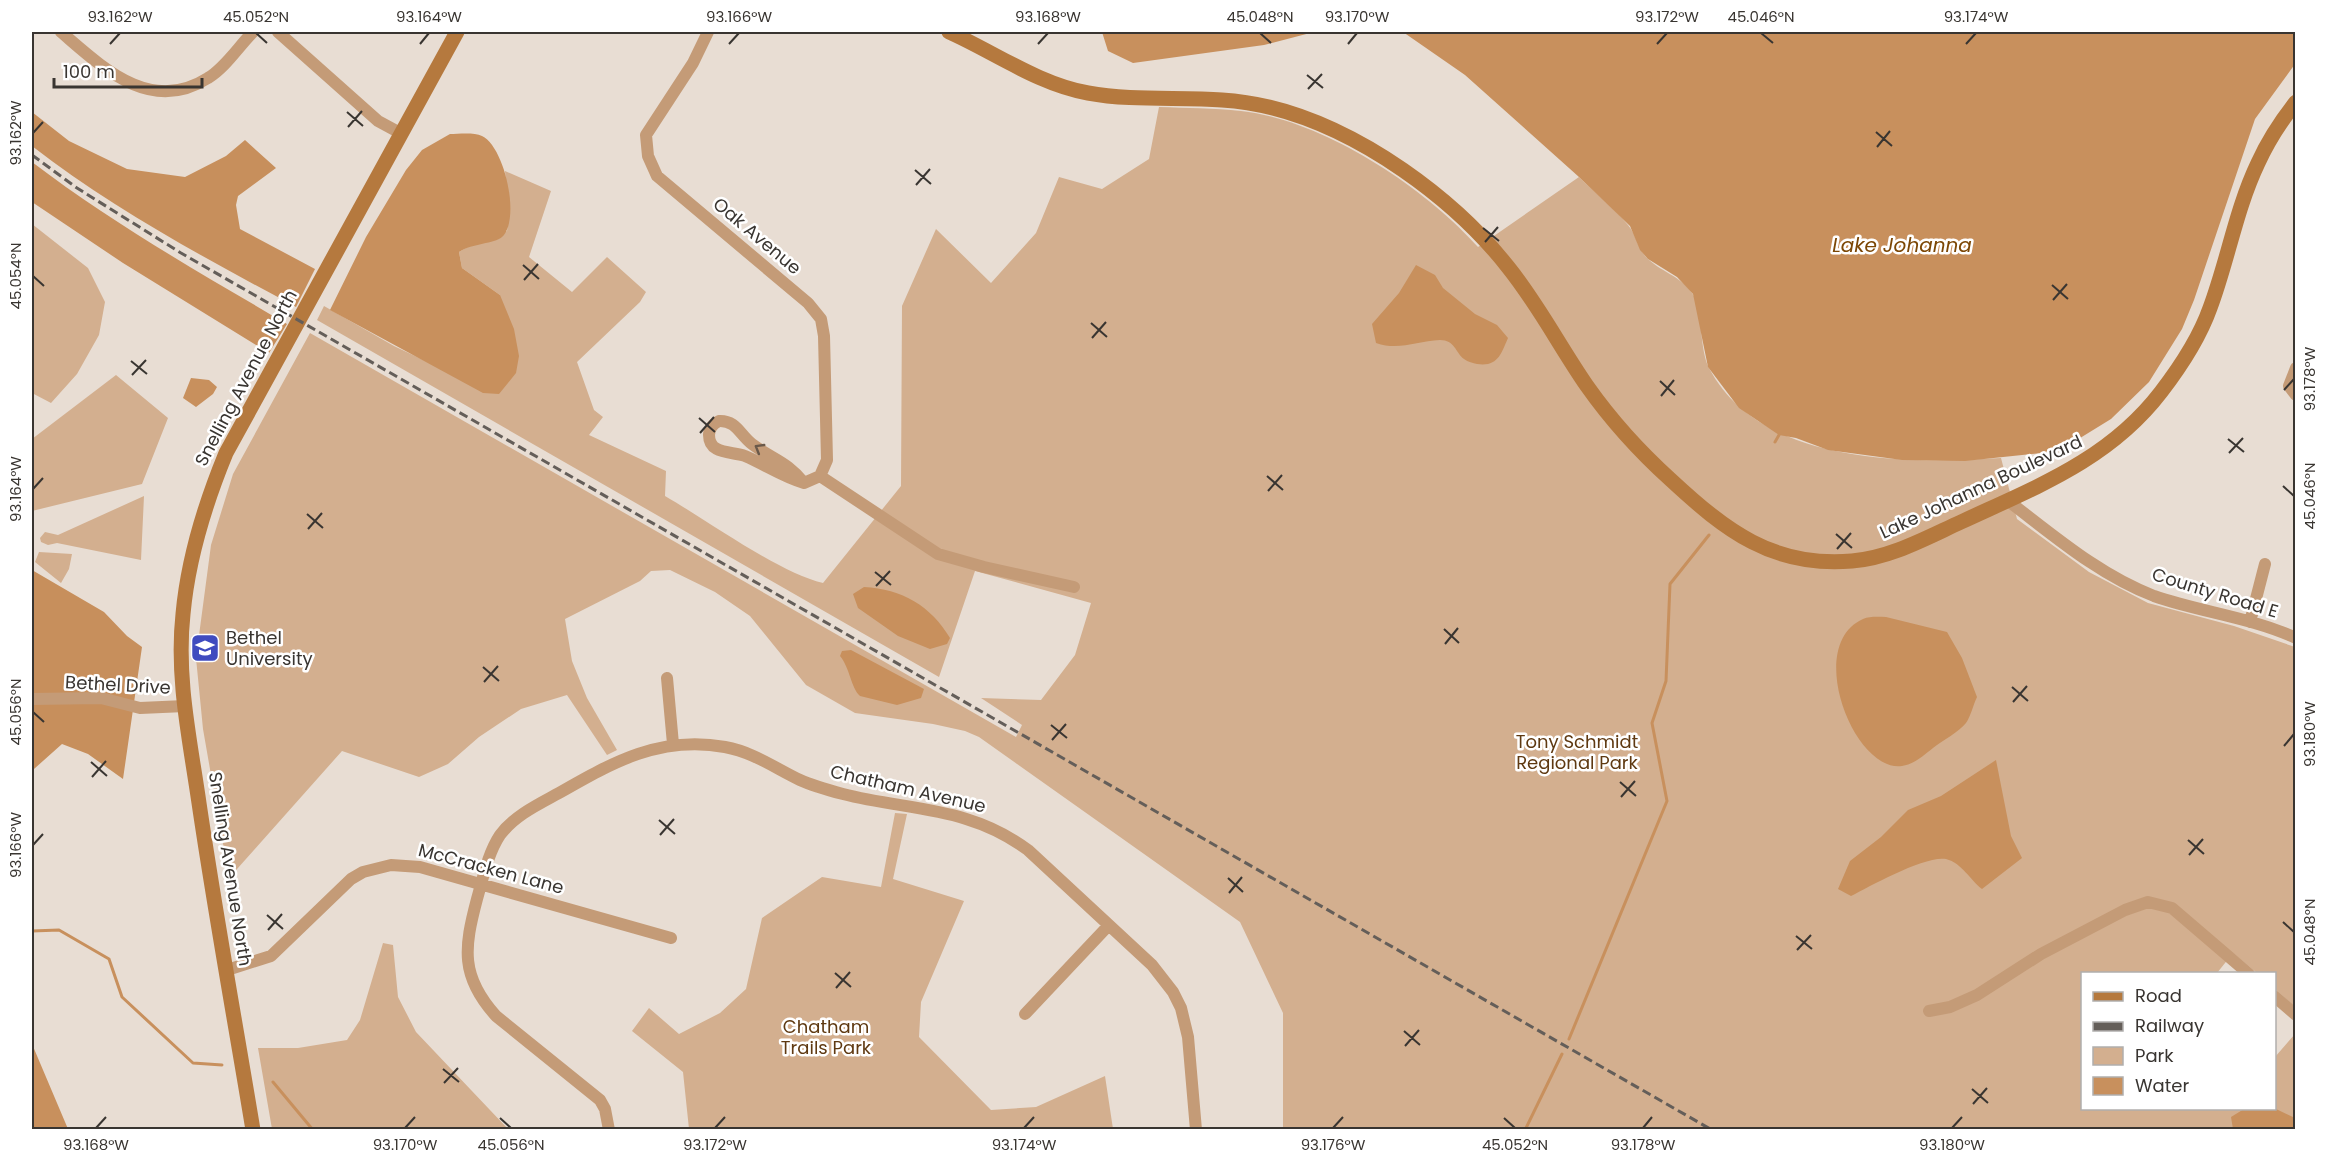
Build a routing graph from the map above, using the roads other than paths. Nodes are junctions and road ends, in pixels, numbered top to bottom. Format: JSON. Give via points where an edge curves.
{"nodes":[{"id":1,"x":61,"y":32,"type":"edge"},
{"id":2,"x":253,"y":32,"type":"edge"},
{"id":3,"x":278,"y":32,"type":"edge"},
{"id":4,"x":457,"y":32,"type":"edge"},
{"id":5,"x":708,"y":32,"type":"edge"},
{"id":6,"x":949,"y":32,"type":"edge"},
{"id":7,"x":2295,"y":102,"type":"edge"},
{"id":8,"x":402,"y":134,"type":"junction"},
{"id":9,"x":2295,"y":368,"type":"edge"},
{"id":10,"x":2292,"y":390,"type":"edge"},
{"id":11,"x":820,"y":476,"type":"junction"},
{"id":12,"x":804,"y":483,"type":"junction"},
{"id":13,"x":2007,"y":500,"type":"junction"},
{"id":14,"x":2265,"y":564,"type":"dead end"},
{"id":15,"x":1074,"y":586,"type":"dead end"},
{"id":16,"x":2250,"y":622,"type":"junction"},
{"id":17,"x":2295,"y":638,"type":"edge"},
{"id":18,"x":667,"y":678,"type":"dead end"},
{"id":19,"x":32,"y":702,"type":"edge"},
{"id":20,"x":185,"y":706,"type":"junction"},
{"id":21,"x":673,"y":744,"type":"junction"},
{"id":22,"x":481,"y":883,"type":"junction"},
{"id":23,"x":1109,"y":925,"type":"junction"},
{"id":24,"x":671,"y":938,"type":"dead end"},
{"id":25,"x":227,"y":970,"type":"junction"},
{"id":26,"x":2247,"y":972,"type":"edge"},
{"id":27,"x":2276,"y":998,"type":"edge"},
{"id":28,"x":1929,"y":1011,"type":"dead end"},
{"id":29,"x":1025,"y":1014,"type":"dead end"},
{"id":30,"x":2295,"y":1015,"type":"edge"},
{"id":31,"x":253,"y":1130,"type":"edge"},
{"id":32,"x":609,"y":1130,"type":"edge"},
{"id":33,"x":1196,"y":1130,"type":"edge"}],
"edges":[{"from":1,"to":2,"type":"street","via":[[117,78],[158,90],[191,86],[209,78]]},
{"from":3,"to":8,"type":"street","via":[[378,121]]},
{"from":4,"to":8,"type":"street","name":"Snelling Avenue North"},
{"from":5,"to":11,"type":"street","name":"Oak Avenue","via":[[693,63],[646,135],[646,147],[657,176],[808,303],[820,319],[824,336],[827,460]]},
{"from":6,"to":13,"type":"street","name":"Lake Johanna Boulevard","via":[[1066,88],[1107,96],[1254,103],[1306,117],[1382,156],[1434,193],[1486,241],[1523,286],[1591,391],[1644,454],[1713,518],[1765,549],[1810,560],[1869,558],[1913,544]]},
{"from":7,"to":13,"type":"street","name":"Lake Johanna Boulevard","via":[[2257,164],[2210,310],[2175,373],[2117,440],[2095,456]]},
{"from":8,"to":20,"type":"street","name":"Snelling Avenue North","via":[[245,415],[213,485],[193,553],[183,614],[181,682]]},
{"from":9,"to":10,"type":"street"},
{"from":11,"to":12,"type":"street"},
{"from":11,"to":15,"type":"street","via":[[938,554]]},
{"from":12,"to":12,"type":"street","one_way":true,"via":[[792,467],[751,444],[729,422],[719,421],[710,429],[709,439],[715,449],[746,457],[782,477]]},
{"from":13,"to":16,"type":"street","name":"County Road E","via":[[2083,557],[2131,586]]},
{"from":14,"to":16,"type":"street"},
{"from":16,"to":17,"type":"street","name":"County Road E"},
{"from":18,"to":21,"type":"street"},
{"from":19,"to":20,"type":"street","name":"Bethel Drive","via":[[101,699],[140,708]]},
{"from":20,"to":25,"type":"street","name":"Snelling Avenue North"},
{"from":21,"to":22,"type":"street","name":"Chatham Avenue","via":[[616,761],[522,814],[500,836]]},
{"from":21,"to":23,"type":"street","name":"Chatham Avenue","via":[[729,747],[823,789],[985,824],[1028,850]]},
{"from":22,"to":24,"type":"street","name":"McCracken Lane"},
{"from":22,"to":25,"type":"street","name":"McCracken Lane","via":[[405,864],[377,867],[344,884],[271,956]]},
{"from":22,"to":32,"type":"street","name":"Chatham Avenue","via":[[467,943],[474,987],[496,1016],[600,1100]]},
{"from":23,"to":29,"type":"street"},
{"from":23,"to":33,"type":"street","name":"Chatham Avenue","via":[[1157,971],[1181,1008],[1188,1037]]},
{"from":25,"to":31,"type":"street","name":"Snelling Avenue North"},
{"from":26,"to":28,"type":"street","via":[[2172,908],[2141,903],[2041,954],[1977,995]]},
{"from":27,"to":30,"type":"street"}]}
